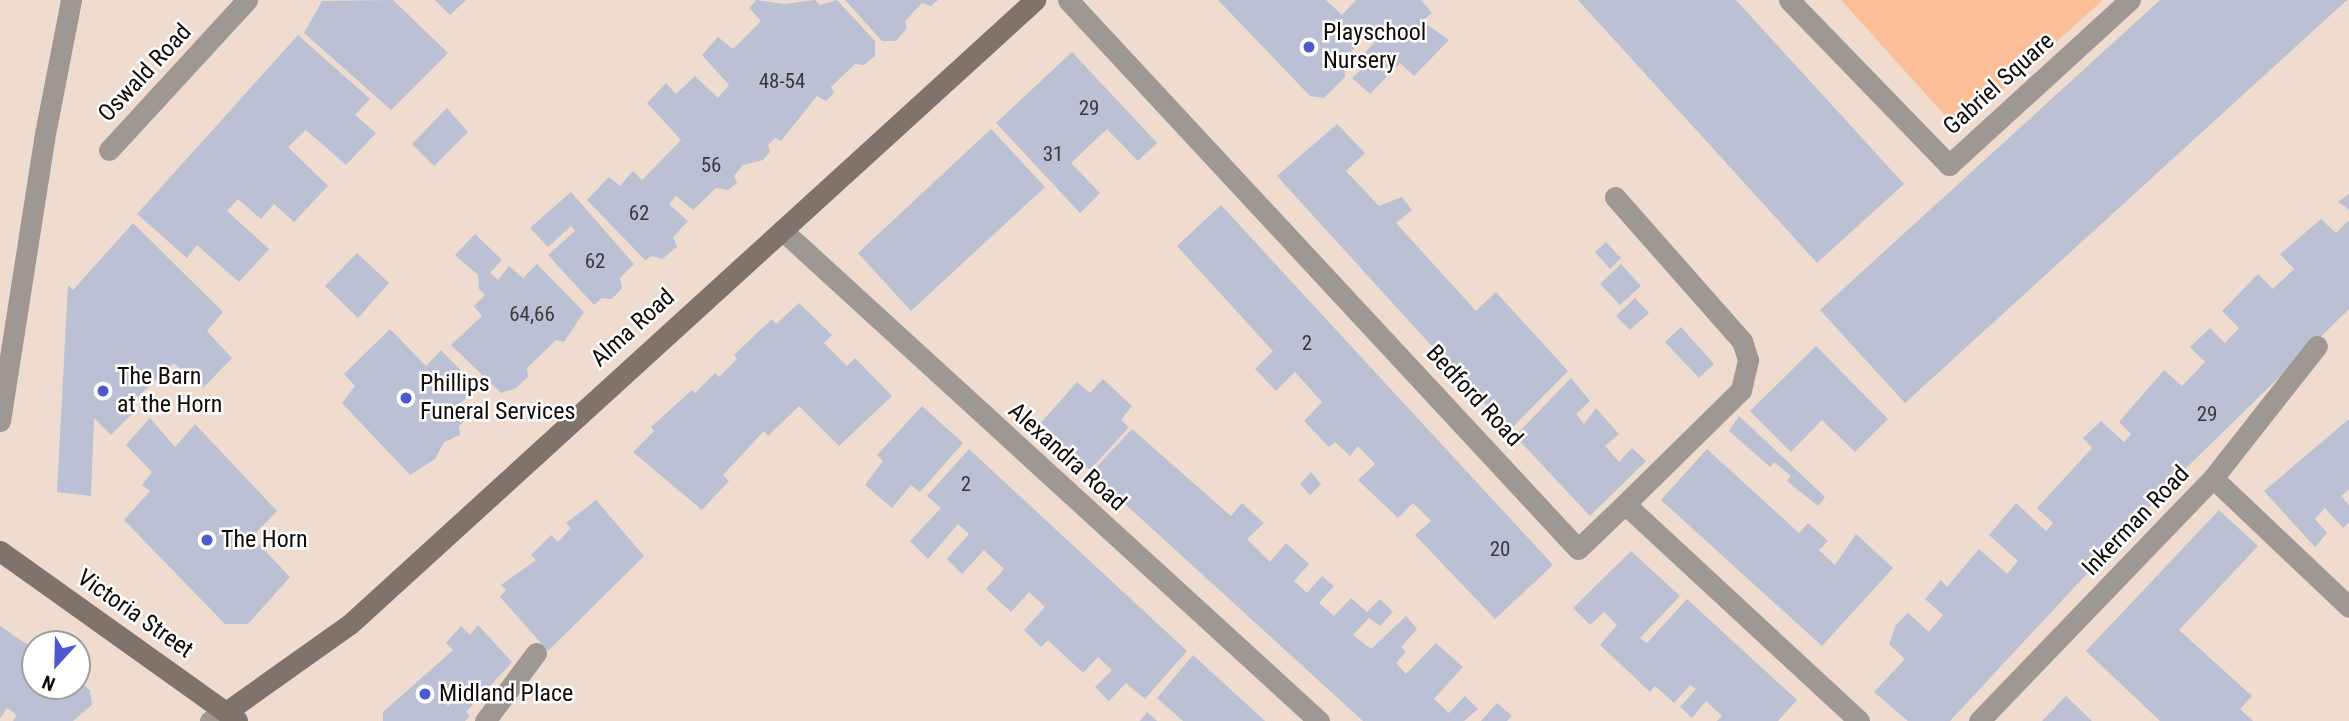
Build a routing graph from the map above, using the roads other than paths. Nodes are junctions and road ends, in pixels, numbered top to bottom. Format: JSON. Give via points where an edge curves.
{"nodes":[{"id":1,"x":71,"y":0,"type":"edge"},
{"id":2,"x":247,"y":0,"type":"edge"},
{"id":3,"x":1035,"y":0,"type":"edge"},
{"id":4,"x":1068,"y":0,"type":"edge"},
{"id":5,"x":1788,"y":0,"type":"edge"},
{"id":6,"x":2130,"y":0,"type":"edge"},
{"id":7,"x":109,"y":150,"type":"dead end"},
{"id":8,"x":1615,"y":197,"type":"dead end"},
{"id":9,"x":782,"y":230,"type":"junction"},
{"id":10,"x":2316,"y":346,"type":"dead end"},
{"id":11,"x":0,"y":421,"type":"edge"},
{"id":12,"x":2213,"y":478,"type":"junction"},
{"id":13,"x":1625,"y":504,"type":"junction"},
{"id":14,"x":0,"y":551,"type":"edge"},
{"id":15,"x":2349,"y":607,"type":"edge"},
{"id":16,"x":536,"y":653,"type":"dead end"},
{"id":17,"x":225,"y":718,"type":"edge"},
{"id":18,"x":485,"y":721,"type":"edge"},
{"id":19,"x":1319,"y":721,"type":"edge"},
{"id":20,"x":1859,"y":721,"type":"edge"},
{"id":21,"x":1979,"y":721,"type":"edge"}],
"edges":[{"from":1,"to":11,"type":"street","via":[[41,151]]},
{"from":2,"to":7,"type":"street","name":"Oswald Road"},
{"from":3,"to":9,"type":"main road","name":"Alma Road"},
{"from":4,"to":13,"type":"street","name":"Bedford Road","via":[[1578,549]]},
{"from":5,"to":6,"type":"street","name":"Gabriel Square","via":[[1949,165]]},
{"from":8,"to":13,"type":"street","via":[[1742,341],[1748,360],[1741,390]]},
{"from":9,"to":17,"type":"main road","name":"Alma Road","via":[[331,640]]},
{"from":9,"to":19,"type":"street","name":"Alexandra Road"},
{"from":10,"to":12,"type":"street","name":"Inkerman Road"},
{"from":12,"to":15,"type":"street"},
{"from":12,"to":21,"type":"street","name":"Inkerman Road"},
{"from":13,"to":20,"type":"street"},
{"from":14,"to":17,"type":"main road","name":"Victoria Street"},
{"from":16,"to":18,"type":"street"}]}
